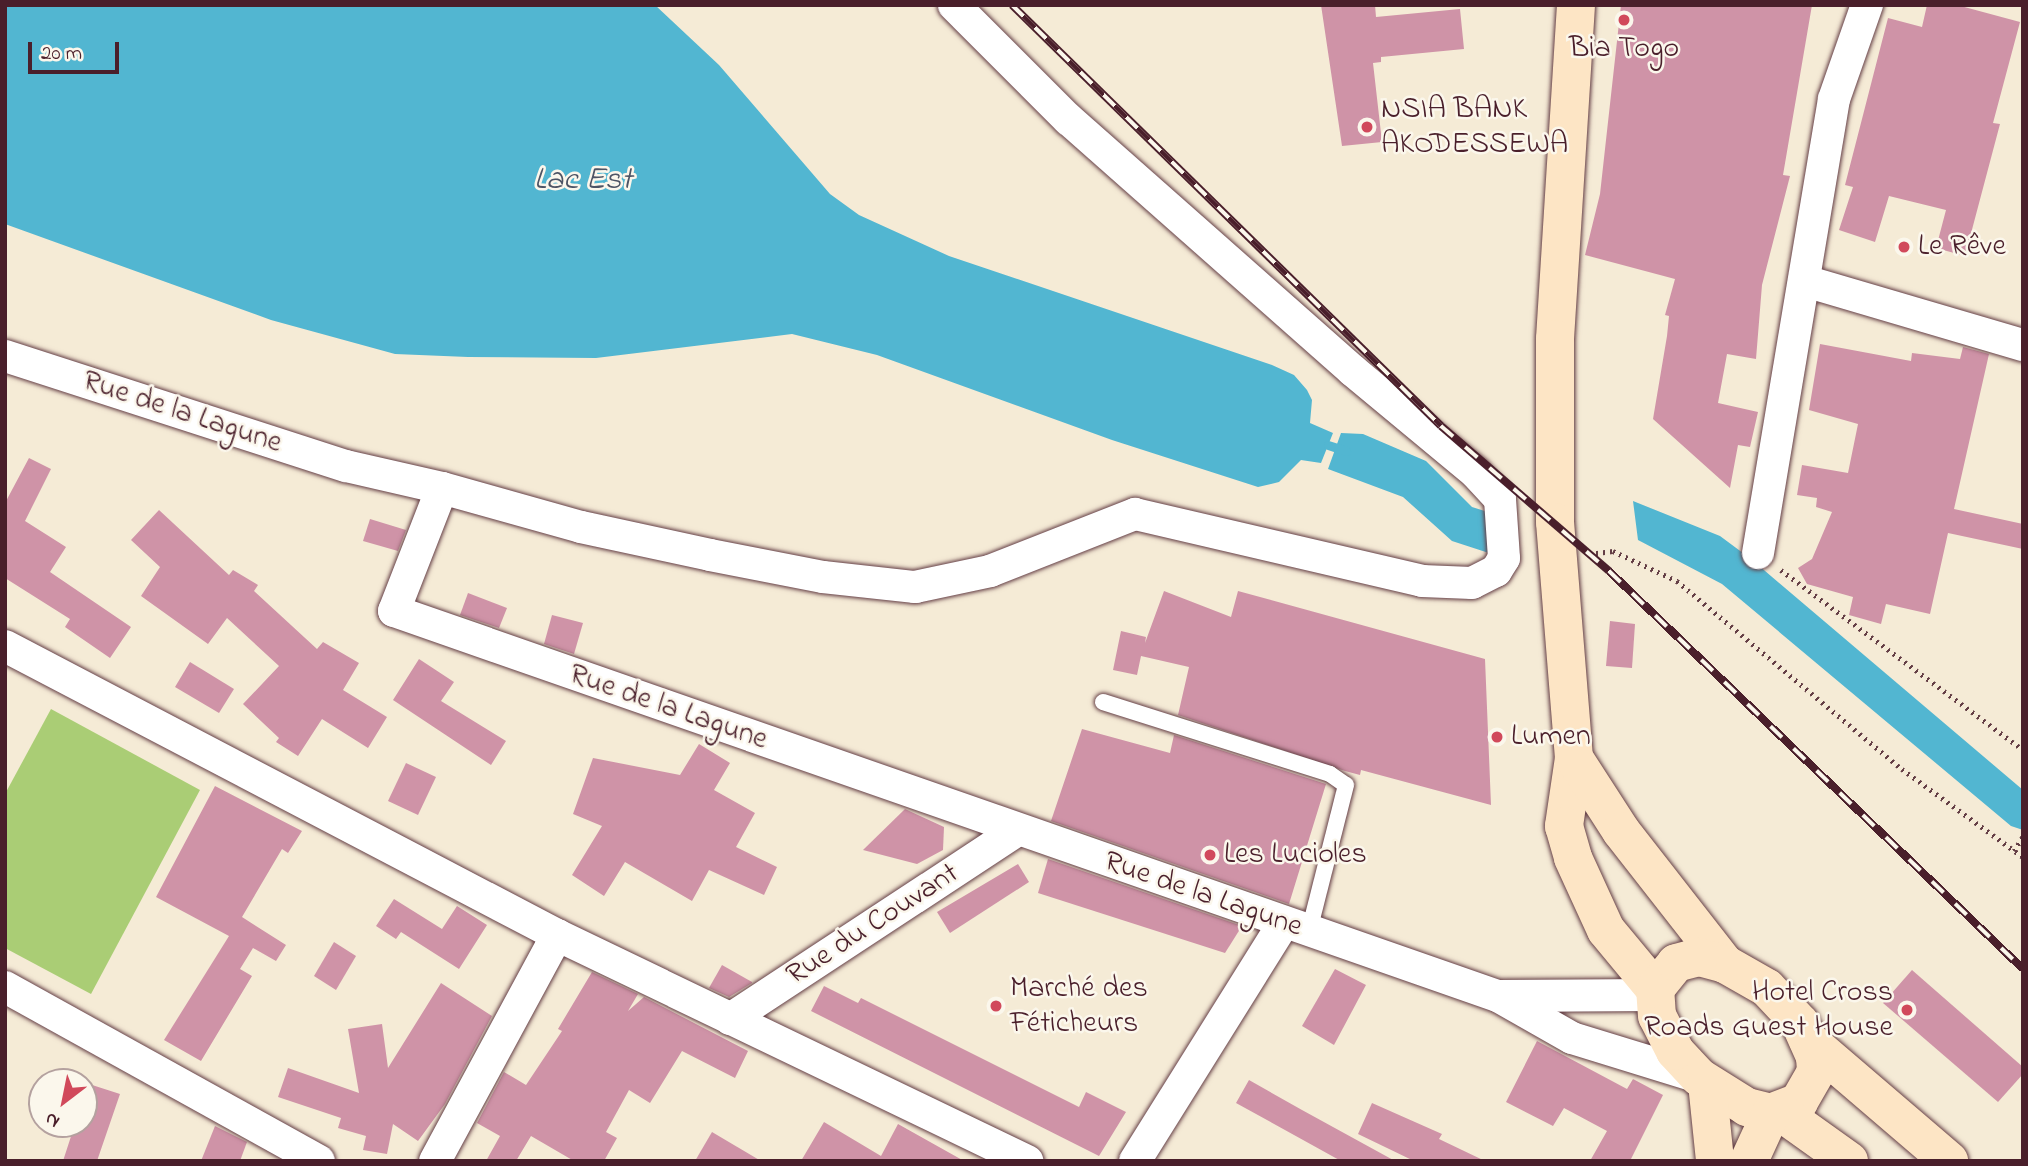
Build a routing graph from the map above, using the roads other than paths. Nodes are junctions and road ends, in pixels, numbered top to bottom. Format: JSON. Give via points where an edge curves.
{"nodes":[{"id":1,"x":954,"y":5,"type":"edge"},
{"id":2,"x":1576,"y":5,"type":"edge"},
{"id":3,"x":1867,"y":5,"type":"edge"},
{"id":4,"x":1805,"y":281,"type":"junction"},
{"id":5,"x":2023,"y":345,"type":"edge"},
{"id":6,"x":5,"y":356,"type":"edge"},
{"id":7,"x":442,"y":488,"type":"junction"},
{"id":8,"x":1758,"y":553,"type":"road end"},
{"id":9,"x":5,"y":646,"type":"edge"},
{"id":10,"x":1103,"y":702,"type":"dead end"},
{"id":11,"x":1574,"y":758,"type":"junction"},
{"id":12,"x":1016,"y":831,"type":"junction"},
{"id":13,"x":1296,"y":927,"type":"junction"},
{"id":14,"x":557,"y":935,"type":"junction"},
{"id":15,"x":1725,"y":964,"type":"junction"},
{"id":16,"x":5,"y":987,"type":"edge"},
{"id":17,"x":1655,"y":992,"type":"junction"},
{"id":18,"x":1498,"y":996,"type":"junction"},
{"id":19,"x":730,"y":1019,"type":"junction"},
{"id":20,"x":1808,"y":1040,"type":"junction"},
{"id":21,"x":1703,"y":1080,"type":"junction"},
{"id":22,"x":1775,"y":1112,"type":"junction"},
{"id":23,"x":319,"y":1161,"type":"edge"},
{"id":24,"x":435,"y":1161,"type":"edge"},
{"id":25,"x":1027,"y":1161,"type":"edge"},
{"id":26,"x":1135,"y":1161,"type":"edge"},
{"id":27,"x":1715,"y":1161,"type":"edge"},
{"id":28,"x":1749,"y":1161,"type":"edge"},
{"id":29,"x":1849,"y":1161,"type":"edge"},
{"id":30,"x":1949,"y":1161,"type":"edge"}],
"edges":[{"from":1,"to":7,"type":"street","via":[[1069,120],[1352,370],[1476,472],[1500,499],[1504,558],[1496,571],[1472,583],[1422,581],[1135,514],[990,571],[915,587],[822,577],[710,555],[581,527]]},
{"from":2,"to":11,"type":"main road","via":[[1558,257],[1554,481]]},
{"from":3,"to":4,"type":"street","via":[[1833,99]]},
{"from":4,"to":5,"type":"street"},
{"from":4,"to":8,"type":"street"},
{"from":6,"to":7,"type":"street","name":"Rue de la Lagune","via":[[346,467]]},
{"from":7,"to":12,"type":"street","name":"Rue de la Lagune","via":[[394,611]]},
{"from":9,"to":14,"type":"street"},
{"from":10,"to":13,"type":"lane","via":[[1330,774],[1346,785]]},
{"from":11,"to":15,"type":"main road","via":[[1621,831]]},
{"from":11,"to":17,"type":"main road","via":[[1564,826],[1573,858],[1606,930]]},
{"from":12,"to":13,"type":"street","name":"Rue de la Lagune"},
{"from":12,"to":19,"type":"street","name":"Rue du Couvant"},
{"from":13,"to":18,"type":"street","name":"Rue de la Lagune"},
{"from":13,"to":26,"type":"street"},
{"from":14,"to":19,"type":"street"},
{"from":14,"to":24,"type":"street"},
{"from":15,"to":17,"type":"main road","via":[[1689,958],[1669,968]]},
{"from":15,"to":20,"type":"main road","via":[[1768,988],[1787,1006]]},
{"from":16,"to":23,"type":"street"},
{"from":17,"to":18,"type":"street","name":"Rue de la Lagune"},
{"from":17,"to":21,"type":"main road","via":[[1664,1034]]},
{"from":18,"to":21,"type":"street","name":"Rue de la Lagune","via":[[1572,1038]]},
{"from":19,"to":25,"type":"street"},
{"from":20,"to":22,"type":"main road","via":[[1815,1057],[1813,1082],[1799,1102]]},
{"from":20,"to":30,"type":"main road"},
{"from":21,"to":22,"type":"main road","via":[[1747,1107]]},
{"from":21,"to":27,"type":"main road"},
{"from":22,"to":28,"type":"main road"},
{"from":22,"to":29,"type":"main road"}]}
